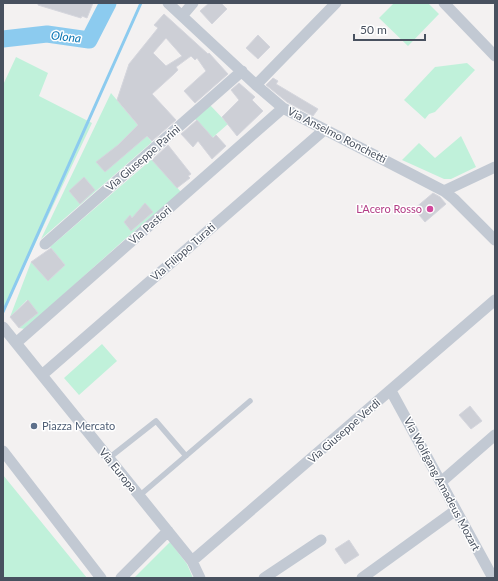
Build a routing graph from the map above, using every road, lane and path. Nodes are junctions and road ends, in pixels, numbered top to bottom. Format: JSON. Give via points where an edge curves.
{"nodes":[{"id":1,"x":168,"y":3,"type":"edge"},
{"id":2,"x":193,"y":3,"type":"edge"},
{"id":3,"x":336,"y":3,"type":"edge"},
{"id":4,"x":444,"y":3,"type":"edge"},
{"id":5,"x":182,"y":16,"type":"junction"},
{"id":6,"x":495,"y":56,"type":"edge"},
{"id":7,"x":242,"y":71,"type":"junction"},
{"id":8,"x":256,"y":85,"type":"junction"},
{"id":9,"x":283,"y":108,"type":"junction"},
{"id":10,"x":324,"y":130,"type":"junction"},
{"id":11,"x":495,"y":167,"type":"edge"},
{"id":12,"x":444,"y":191,"type":"junction"},
{"id":13,"x":495,"y":240,"type":"edge"},
{"id":14,"x":45,"y":244,"type":"dead end"},
{"id":15,"x":495,"y":300,"type":"edge"},
{"id":16,"x":3,"y":327,"type":"edge"},
{"id":17,"x":10,"y":340,"type":"edge"},
{"id":18,"x":42,"y":375,"type":"junction"},
{"id":19,"x":391,"y":391,"type":"junction"},
{"id":20,"x":250,"y":401,"type":"dead end"},
{"id":21,"x":495,"y":435,"type":"edge"},
{"id":22,"x":3,"y":451,"type":"edge"},
{"id":23,"x":186,"y":456,"type":"junction"},
{"id":24,"x":109,"y":458,"type":"junction"},
{"id":25,"x":441,"y":482,"type":"junction"},
{"id":26,"x":140,"y":496,"type":"junction"},
{"id":27,"x":456,"y":510,"type":"junction"},
{"id":28,"x":168,"y":531,"type":"junction"},
{"id":29,"x":321,"y":540,"type":"dead end"},
{"id":30,"x":192,"y":561,"type":"junction"},
{"id":31,"x":101,"y":578,"type":"edge"},
{"id":32,"x":121,"y":578,"type":"edge"},
{"id":33,"x":200,"y":578,"type":"edge"},
{"id":34,"x":264,"y":578,"type":"edge"},
{"id":35,"x":362,"y":578,"type":"edge"},
{"id":36,"x":493,"y":578,"type":"edge"}],
"edges":[{"from":1,"to":5,"type":"street","name":"Via Anselmo Ronchetti"},
{"from":2,"to":5,"type":"street"},
{"from":3,"to":8,"type":"street"},
{"from":4,"to":6,"type":"street"},
{"from":5,"to":7,"type":"street","name":"Via Anselmo Ronchetti"},
{"from":7,"to":8,"type":"street","name":"Via Anselmo Ronchetti"},
{"from":7,"to":14,"type":"street","name":"Via Giuseppe Parini"},
{"from":8,"to":9,"type":"street","name":"Via Anselmo Ronchetti"},
{"from":9,"to":10,"type":"street","name":"Via Anselmo Ronchetti"},
{"from":9,"to":17,"type":"street","name":"Via Pastori"},
{"from":10,"to":12,"type":"street","name":"Via Anselmo Ronchetti"},
{"from":10,"to":18,"type":"street","name":"Via Filippo Turati"},
{"from":11,"to":12,"type":"street"},
{"from":12,"to":13,"type":"street","name":"Via Anselmo Ronchetti"},
{"from":15,"to":19,"type":"street","name":"Via Giuseppe Verdi"},
{"from":16,"to":17,"type":"street","name":"Via Europa"},
{"from":17,"to":18,"type":"street","name":"Via Europa"},
{"from":18,"to":24,"type":"street","name":"Via Europa"},
{"from":19,"to":25,"type":"street","name":"Via Wolfgang Amadeus Mozart"},
{"from":19,"to":30,"type":"street","name":"Via Giuseppe Verdi"},
{"from":20,"to":23,"type":"lane"},
{"from":21,"to":25,"type":"street"},
{"from":22,"to":31,"type":"street"},
{"from":23,"to":24,"type":"lane","via":[[156,421]]},
{"from":23,"to":26,"type":"lane"},
{"from":24,"to":26,"type":"street","name":"Via Europa"},
{"from":25,"to":27,"type":"street","name":"Via Wolfgang Amadeus Mozart"},
{"from":26,"to":28,"type":"street","name":"Via Europa"},
{"from":27,"to":35,"type":"street"},
{"from":27,"to":36,"type":"street","name":"Via Wolfgang Amadeus Mozart"},
{"from":28,"to":30,"type":"street","name":"Via Europa"},
{"from":28,"to":32,"type":"street"},
{"from":29,"to":34,"type":"street"},
{"from":30,"to":33,"type":"street","name":"Via Europa"}]}
